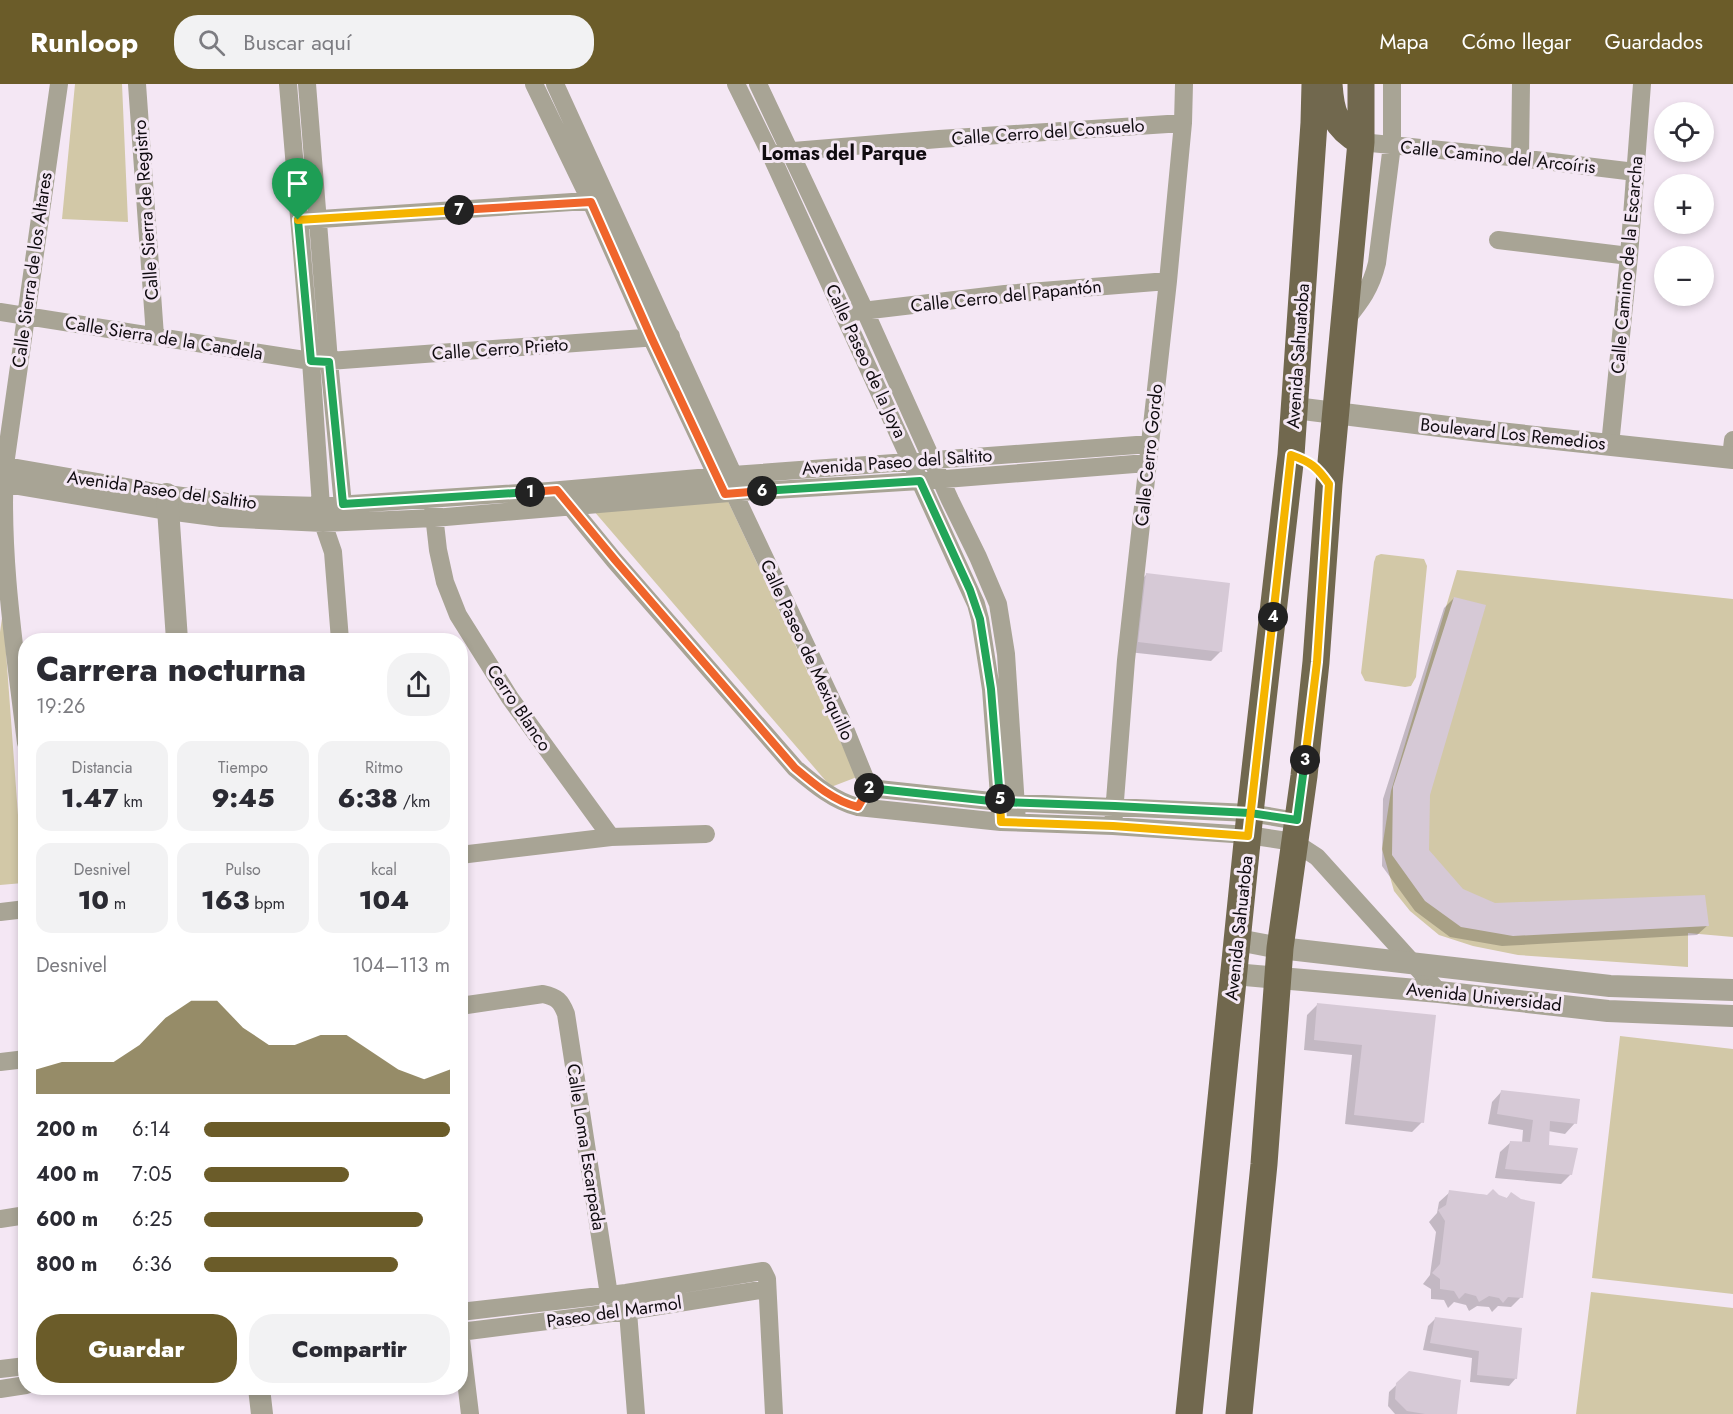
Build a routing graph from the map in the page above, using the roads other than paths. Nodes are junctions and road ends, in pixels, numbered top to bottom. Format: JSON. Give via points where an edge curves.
{"nodes":[{"id":1,"x":59,"y":84,"type":"edge"},
{"id":2,"x":137,"y":84,"type":"edge"},
{"id":3,"x":288,"y":84,"type":"edge"},
{"id":4,"x":307,"y":84,"type":"edge"},
{"id":5,"x":534,"y":84,"type":"edge"},
{"id":6,"x":555,"y":84,"type":"edge"},
{"id":7,"x":736,"y":84,"type":"edge"},
{"id":8,"x":758,"y":84,"type":"edge"},
{"id":9,"x":1184,"y":84,"type":"edge"},
{"id":10,"x":1315,"y":84,"type":"edge"},
{"id":11,"x":1329,"y":84,"type":"edge"},
{"id":12,"x":1361,"y":84,"type":"edge"},
{"id":13,"x":1392,"y":84,"type":"edge"},
{"id":14,"x":1521,"y":84,"type":"edge"},
{"id":15,"x":1642,"y":84,"type":"edge"},
{"id":16,"x":1183,"y":123,"type":"junction"},
{"id":17,"x":1361,"y":142,"type":"junction"},
{"id":18,"x":1392,"y":145,"type":"junction"},
{"id":19,"x":790,"y":150,"type":"junction"},
{"id":20,"x":770,"y":153,"type":"junction"},
{"id":21,"x":1520,"y":158,"type":"junction"},
{"id":22,"x":1635,"y":172,"type":"junction"},
{"id":23,"x":600,"y":200,"type":"junction"},
{"id":24,"x":318,"y":219,"type":"junction"},
{"id":25,"x":298,"y":220,"type":"junction"},
{"id":26,"x":1497,"y":240,"type":"dead end"},
{"id":27,"x":1629,"y":256,"type":"junction"},
{"id":28,"x":1168,"y":281,"type":"junction"},
{"id":29,"x":865,"y":311,"type":"junction"},
{"id":30,"x":0,"y":312,"type":"edge"},
{"id":31,"x":843,"y":313,"type":"junction"},
{"id":32,"x":26,"y":316,"type":"junction"},
{"id":33,"x":1345,"y":321,"type":"junction"},
{"id":34,"x":155,"y":336,"type":"junction"},
{"id":35,"x":662,"y":338,"type":"junction"},
{"id":36,"x":320,"y":361,"type":"junction"},
{"id":37,"x":1294,"y":408,"type":"junction"},
{"id":38,"x":1336,"y":414,"type":"junction"},
{"id":39,"x":1150,"y":444,"type":"junction"},
{"id":40,"x":1611,"y":445,"type":"junction"},
{"id":41,"x":1732,"y":452,"type":"edge"},
{"id":42,"x":1291,"y":455,"type":"junction"},
{"id":43,"x":933,"y":460,"type":"junction"},
{"id":44,"x":912,"y":461,"type":"junction"},
{"id":45,"x":1147,"y":463,"type":"junction"},
{"id":46,"x":2,"y":474,"type":"edge"},
{"id":47,"x":942,"y":479,"type":"junction"},
{"id":48,"x":920,"y":481,"type":"junction"},
{"id":49,"x":1329,"y":484,"type":"junction"},
{"id":50,"x":730,"y":486,"type":"junction"},
{"id":51,"x":557,"y":490,"type":"junction"},
{"id":52,"x":432,"y":499,"type":"junction"},
{"id":53,"x":167,"y":502,"type":"junction"},
{"id":54,"x":569,"y":506,"type":"junction"},
{"id":55,"x":342,"y":513,"type":"junction"},
{"id":56,"x":322,"y":514,"type":"junction"},
{"id":57,"x":434,"y":518,"type":"junction"},
{"id":58,"x":333,"y":552,"type":"junction"},
{"id":59,"x":2,"y":570,"type":"edge"},
{"id":60,"x":176,"y":633,"type":"edge"},
{"id":61,"x":339,"y":633,"type":"edge"},
{"id":62,"x":18,"y":685,"type":"edge"},
{"id":63,"x":869,"y":788,"type":"junction"},
{"id":64,"x":1008,"y":803,"type":"junction"},
{"id":65,"x":1115,"y":806,"type":"junction"},
{"id":66,"x":858,"y":807,"type":"junction"},
{"id":67,"x":1009,"y":822,"type":"junction"},
{"id":68,"x":1249,"y":824,"type":"junction"},
{"id":69,"x":1113,"y":826,"type":"junction"},
{"id":70,"x":1295,"y":831,"type":"junction"},
{"id":71,"x":706,"y":834,"type":"dead end"},
{"id":72,"x":610,"y":837,"type":"junction"},
{"id":73,"x":468,"y":854,"type":"edge"},
{"id":74,"x":18,"y":910,"type":"edge"},
{"id":75,"x":0,"y":912,"type":"edge"},
{"id":76,"x":1238,"y":940,"type":"junction"},
{"id":77,"x":1280,"y":948,"type":"junction"},
{"id":78,"x":1415,"y":964,"type":"junction"},
{"id":79,"x":1234,"y":974,"type":"junction"},
{"id":80,"x":1277,"y":977,"type":"junction"},
{"id":81,"x":1611,"y":986,"type":"junction"},
{"id":82,"x":1733,"y":990,"type":"edge"},
{"id":83,"x":1439,"y":992,"type":"junction"},
{"id":84,"x":468,"y":1005,"type":"edge"},
{"id":85,"x":1608,"y":1011,"type":"junction"},
{"id":86,"x":1733,"y":1016,"type":"edge"},
{"id":87,"x":18,"y":1060,"type":"edge"},
{"id":88,"x":0,"y":1062,"type":"edge"},
{"id":89,"x":18,"y":1216,"type":"edge"},
{"id":90,"x":0,"y":1219,"type":"edge"},
{"id":91,"x":767,"y":1289,"type":"junction"},
{"id":92,"x":621,"y":1300,"type":"junction"},
{"id":93,"x":468,"y":1311,"type":"edge"},
{"id":94,"x":468,"y":1331,"type":"edge"},
{"id":95,"x":18,"y":1367,"type":"edge"},
{"id":96,"x":0,"y":1369,"type":"edge"},
{"id":97,"x":18,"y":1386,"type":"edge"},
{"id":98,"x":0,"y":1389,"type":"edge"},
{"id":99,"x":260,"y":1395,"type":"edge"},
{"id":100,"x":468,"y":1395,"type":"edge"},
{"id":101,"x":262,"y":1414,"type":"edge"},
{"id":102,"x":470,"y":1414,"type":"edge"},
{"id":103,"x":636,"y":1414,"type":"edge"},
{"id":104,"x":774,"y":1414,"type":"edge"},
{"id":105,"x":1189,"y":1414,"type":"edge"},
{"id":106,"x":1239,"y":1414,"type":"edge"}],
"edges":[{"from":1,"to":32,"type":"street","name":"Calle Sierra de los Altares"},
{"from":2,"to":34,"type":"street","name":"Calle Sierra de Registro"},
{"from":3,"to":25,"type":"street"},
{"from":4,"to":24,"type":"street"},
{"from":5,"to":23,"type":"street","name":"Calle Paseo de Mexiquillo"},
{"from":6,"to":23,"type":"street","name":"Calle Paseo de Mexiquillo"},
{"from":7,"to":20,"type":"street","name":"Calle Paseo de la Joya"},
{"from":8,"to":19,"type":"street","name":"Calle Paseo de la Joya"},
{"from":9,"to":16,"type":"street","name":"Calle Cerro Gordo"},
{"from":10,"to":37,"type":"main road","name":"Avenida Sahuatoba"},
{"from":11,"to":17,"type":"main road","via":[[1338,124]]},
{"from":12,"to":17,"type":"main road"},
{"from":13,"to":18,"type":"street"},
{"from":14,"to":21,"type":"street"},
{"from":15,"to":22,"type":"street","name":"Calle Camino de la Escarcha"},
{"from":16,"to":19,"type":"street","name":"Calle Cerro del Consuelo"},
{"from":16,"to":28,"type":"street","name":"Calle Cerro Gordo"},
{"from":17,"to":18,"type":"street","name":"Calle Camino del Arcoíris"},
{"from":17,"to":33,"type":"main road"},
{"from":18,"to":21,"type":"street","name":"Calle Camino del Arcoíris"},
{"from":18,"to":33,"type":"street","via":[[1373,279]]},
{"from":19,"to":20,"type":"street","name":"Calle Cerro del Consuelo"},
{"from":19,"to":29,"type":"street","name":"Calle Paseo de la Joya"},
{"from":20,"to":31,"type":"street","name":"Calle Paseo de la Joya"},
{"from":21,"to":22,"type":"street","name":"Calle Camino del Arcoíris"},
{"from":22,"to":27,"type":"street","name":"Calle Camino de la Escarcha"},
{"from":23,"to":24,"type":"street"},
{"from":23,"to":35,"type":"street","name":"Calle Paseo de Mexiquillo"},
{"from":24,"to":25,"type":"street"},
{"from":24,"to":36,"type":"street"},
{"from":25,"to":36,"type":"street"},
{"from":26,"to":27,"type":"street"},
{"from":27,"to":40,"type":"street","name":"Calle Camino de la Escarcha"},
{"from":28,"to":29,"type":"street","name":"Calle Cerro del Papantón","via":[[1005,294]]},
{"from":28,"to":39,"type":"street","name":"Calle Cerro Gordo"},
{"from":29,"to":31,"type":"street","name":"Calle Cerro del Papantón"},
{"from":29,"to":43,"type":"street","name":"Calle Paseo de la Joya"},
{"from":30,"to":32,"type":"street","name":"Calle Sierra de la Candela"},
{"from":31,"to":44,"type":"street","name":"Calle Paseo de la Joya"},
{"from":32,"to":34,"type":"street","name":"Calle Sierra de la Candela"},
{"from":32,"to":46,"type":"street","name":"Calle Sierra de los Altares"},
{"from":33,"to":38,"type":"main road"},
{"from":34,"to":36,"type":"street","name":"Calle Sierra de la Candela"},
{"from":35,"to":36,"type":"street","name":"Calle Cerro Prieto"},
{"from":35,"to":50,"type":"street","name":"Calle Paseo de Mexiquillo"},
{"from":36,"to":55,"type":"street"},
{"from":36,"to":56,"type":"street"},
{"from":37,"to":38,"type":"street","name":"Boulevard Los Remedios"},
{"from":37,"to":42,"type":"main road","name":"Avenida Sahuatoba"},
{"from":38,"to":40,"type":"street","name":"Boulevard Los Remedios"},
{"from":38,"to":49,"type":"main road"},
{"from":39,"to":43,"type":"street","name":"Avenida Paseo del Saltito"},
{"from":39,"to":45,"type":"street","name":"Calle Cerro Gordo"},
{"from":40,"to":41,"type":"street","name":"Boulevard Los Remedios"},
{"from":42,"to":49,"type":"main road","via":[[1310,462]]},
{"from":42,"to":68,"type":"main road","name":"Avenida Sahuatoba"},
{"from":43,"to":44,"type":"street","name":"Avenida Paseo del Saltito"},
{"from":43,"to":47,"type":"street","name":"Calle Paseo de la Joya"},
{"from":44,"to":48,"type":"street","name":"Calle Paseo de la Joya"},
{"from":44,"to":50,"type":"street","name":"Avenida Paseo del Saltito"},
{"from":45,"to":47,"type":"street","name":"Avenida Paseo del Saltito"},
{"from":45,"to":65,"type":"street","name":"Calle Cerro Gordo"},
{"from":46,"to":53,"type":"street","name":"Avenida Paseo del Saltito"},
{"from":46,"to":59,"type":"street","name":"Calle Sierra de los Altares"},
{"from":47,"to":48,"type":"street","name":"Avenida Paseo del Saltito"},
{"from":47,"to":64,"type":"street","name":"Calle Paseo de la Joya","via":[[998,604],[1005,654]]},
{"from":48,"to":50,"type":"street","name":"Avenida Paseo del Saltito"},
{"from":48,"to":64,"type":"street","name":"Calle Paseo de la Joya","via":[[980,619]]},
{"from":49,"to":70,"type":"main road","via":[[1317,662]]},
{"from":50,"to":51,"type":"street","name":"Avenida Paseo del Saltito"},
{"from":50,"to":54,"type":"street","name":"Avenida Paseo del Saltito"},
{"from":50,"to":63,"type":"street","name":"Calle Paseo de Mexiquillo","via":[[843,724]]},
{"from":51,"to":52,"type":"street","name":"Avenida Paseo del Saltito"},
{"from":51,"to":54,"type":"street"},
{"from":52,"to":55,"type":"street","name":"Avenida Paseo del Saltito"},
{"from":52,"to":57,"type":"street","name":"Cerro Blanco"},
{"from":53,"to":56,"type":"street","name":"Avenida Paseo del Saltito","via":[[242,504]]},
{"from":53,"to":60,"type":"street"},
{"from":54,"to":57,"type":"street","name":"Avenida Paseo del Saltito"},
{"from":54,"to":66,"type":"street","via":[[795,768],[833,797]]},
{"from":55,"to":56,"type":"street","name":"Avenida Paseo del Saltito"},
{"from":55,"to":57,"type":"street","name":"Avenida Paseo del Saltito"},
{"from":55,"to":58,"type":"street"},
{"from":56,"to":58,"type":"street"},
{"from":57,"to":72,"type":"street","name":"Cerro Blanco","via":[[445,582],[458,615],[510,698]]},
{"from":58,"to":61,"type":"street"},
{"from":59,"to":62,"type":"street","name":"Calle Sierra de los Altares"},
{"from":63,"to":64,"type":"street"},
{"from":63,"to":66,"type":"street"},
{"from":64,"to":65,"type":"street"},
{"from":64,"to":67,"type":"street","name":"Calle Paseo de la Joya"},
{"from":65,"to":68,"type":"street"},
{"from":65,"to":69,"type":"street","name":"Calle Cerro Gordo"},
{"from":66,"to":67,"type":"street"},
{"from":67,"to":69,"type":"street"},
{"from":68,"to":69,"type":"street"},
{"from":68,"to":70,"type":"street"},
{"from":68,"to":76,"type":"main road","name":"Avenida Sahuatoba"},
{"from":70,"to":77,"type":"main road"},
{"from":70,"to":78,"type":"street"},
{"from":71,"to":72,"type":"street"},
{"from":72,"to":73,"type":"street"},
{"from":74,"to":75,"type":"street"},
{"from":76,"to":77,"type":"street","name":"Avenida Universidad"},
{"from":76,"to":79,"type":"main road","name":"Avenida Sahuatoba"},
{"from":77,"to":78,"type":"street","name":"Avenida Universidad"},
{"from":77,"to":80,"type":"main road"},
{"from":78,"to":81,"type":"street","name":"Avenida Universidad"},
{"from":78,"to":83,"type":"street"},
{"from":79,"to":80,"type":"street","name":"Avenida Universidad"},
{"from":79,"to":105,"type":"main road","name":"Avenida Sahuatoba"},
{"from":80,"to":83,"type":"street","name":"Avenida Universidad"},
{"from":80,"to":106,"type":"main road","via":[[1264,1164]]},
{"from":81,"to":82,"type":"street","name":"Avenida Universidad"},
{"from":81,"to":85,"type":"street"},
{"from":83,"to":85,"type":"street","name":"Avenida Universidad"},
{"from":84,"to":92,"type":"street","name":"Calle Loma Escarpada","via":[[543,994],[560,999]]},
{"from":85,"to":86,"type":"street","name":"Avenida Universidad"},
{"from":87,"to":88,"type":"street"},
{"from":89,"to":90,"type":"street"},
{"from":91,"to":92,"type":"street","name":"Paseo del Marmol"},
{"from":91,"to":92,"type":"street","name":"Paseo del Marmol","via":[[762,1271]]},
{"from":91,"to":104,"type":"street"},
{"from":92,"to":93,"type":"street","name":"Paseo del Marmol"},
{"from":92,"to":94,"type":"street","name":"Paseo del Marmol"},
{"from":92,"to":103,"type":"street","name":"Calle Loma Escarpada"},
{"from":95,"to":96,"type":"street"},
{"from":97,"to":98,"type":"street"},
{"from":99,"to":101,"type":"street"},
{"from":100,"to":102,"type":"street"}]}
